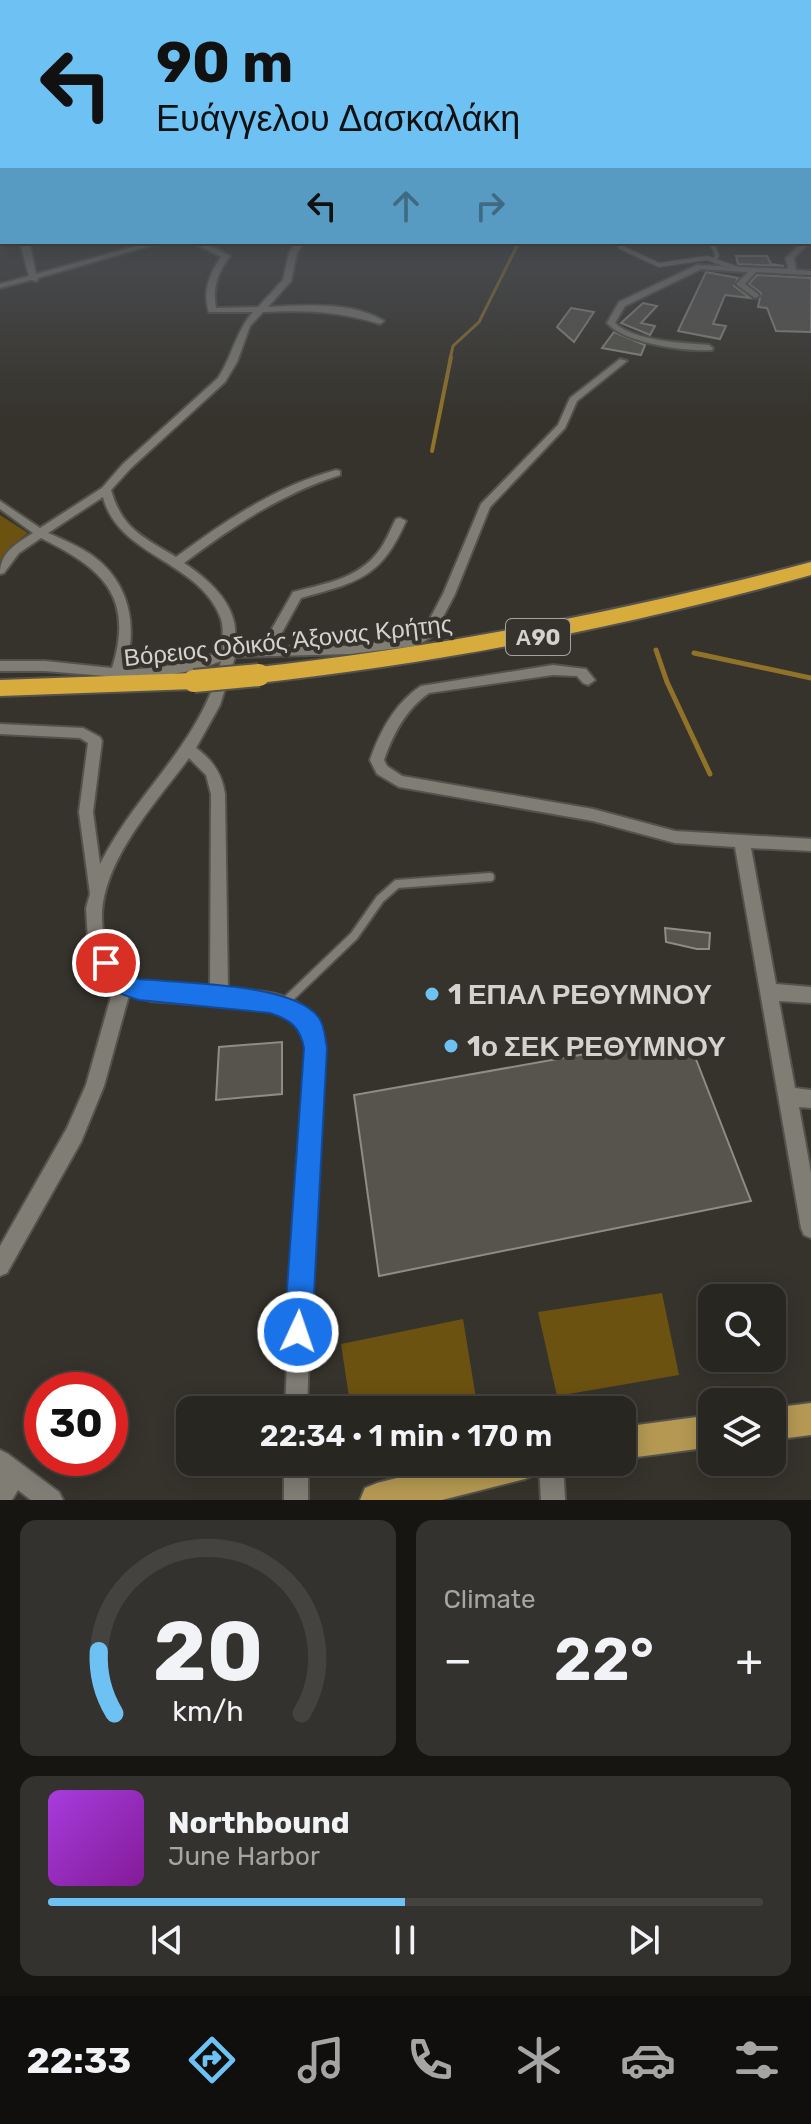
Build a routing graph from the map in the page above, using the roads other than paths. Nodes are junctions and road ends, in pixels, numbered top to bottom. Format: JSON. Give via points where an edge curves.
{"nodes":[{"id":1,"x":34,"y":279,"type":"edge"},
{"id":2,"x":215,"y":279,"type":"edge"},
{"id":3,"x":287,"y":279,"type":"edge"},
{"id":4,"x":672,"y":279,"type":"edge"},
{"id":5,"x":745,"y":279,"type":"edge"},
{"id":6,"x":0,"y":286,"type":"edge"},
{"id":7,"x":755,"y":296,"type":"dead end"},
{"id":8,"x":261,"y":308,"type":"junction"},
{"id":9,"x":380,"y":321,"type":"dead end"},
{"id":10,"x":709,"y":348,"type":"dead end"},
{"id":11,"x":623,"y":361,"type":"dead end"},
{"id":12,"x":336,"y":473,"type":"dead end"},
{"id":13,"x":106,"y":490,"type":"junction"},
{"id":14,"x":0,"y":504,"type":"edge"},
{"id":15,"x":400,"y":521,"type":"dead end"},
{"id":16,"x":40,"y":533,"type":"junction"},
{"id":17,"x":177,"y":562,"type":"junction"},
{"id":18,"x":811,"y":568,"type":"edge"},
{"id":19,"x":0,"y":570,"type":"edge"},
{"id":20,"x":265,"y":652,"type":"junction"},
{"id":21,"x":229,"y":653,"type":"junction"},
{"id":22,"x":0,"y":666,"type":"edge"},
{"id":23,"x":117,"y":673,"type":"junction"},
{"id":24,"x":588,"y":680,"type":"dead end"},
{"id":25,"x":0,"y":688,"type":"edge"},
{"id":26,"x":0,"y":729,"type":"edge"},
{"id":27,"x":187,"y":750,"type":"junction"},
{"id":28,"x":742,"y":841,"type":"junction"},
{"id":29,"x":811,"y":845,"type":"edge"},
{"id":30,"x":490,"y":877,"type":"dead end"},
{"id":31,"x":97,"y":898,"type":"junction"},
{"id":32,"x":123,"y":984,"type":"junction"},
{"id":33,"x":768,"y":992,"type":"junction"},
{"id":34,"x":811,"y":995,"type":"edge"},
{"id":35,"x":219,"y":998,"type":"junction"},
{"id":36,"x":281,"y":1005,"type":"junction"},
{"id":37,"x":787,"y":1097,"type":"junction"},
{"id":38,"x":811,"y":1099,"type":"edge"},
{"id":39,"x":811,"y":1228,"type":"edge"},
{"id":40,"x":0,"y":1266,"type":"edge"},
{"id":41,"x":297,"y":1396,"type":"edge"},
{"id":42,"x":811,"y":1419,"type":"edge"},
{"id":43,"x":786,"y":1422,"type":"edge"},
{"id":44,"x":698,"y":1433,"type":"edge"},
{"id":45,"x":636,"y":1441,"type":"edge"},
{"id":46,"x":7,"y":1467,"type":"edge"},
{"id":47,"x":296,"y":1476,"type":"edge"},
{"id":48,"x":470,"y":1476,"type":"edge"},
{"id":49,"x":552,"y":1476,"type":"edge"},
{"id":50,"x":0,"y":1498,"type":"edge"},
{"id":51,"x":51,"y":1500,"type":"edge"},
{"id":52,"x":296,"y":1500,"type":"edge"},
{"id":53,"x":377,"y":1500,"type":"edge"},
{"id":54,"x":553,"y":1500,"type":"edge"}],
"edges":[{"from":1,"to":6,"type":"street"},
{"from":2,"to":8,"type":"street","via":[[210,308]]},
{"from":3,"to":8,"type":"street"},
{"from":4,"to":10,"type":"street","via":[[622,304],[611,323],[617,331],[640,337]]},
{"from":5,"to":7,"type":"street","via":[[740,284]]},
{"from":8,"to":9,"type":"street","via":[[358,312]]},
{"from":8,"to":13,"type":"street","via":[[246,325],[222,380]]},
{"from":11,"to":20,"type":"street","via":[[573,400],[562,426],[485,506],[429,633],[395,646]]},
{"from":12,"to":17,"type":"street","via":[[264,501]]},
{"from":13,"to":16,"type":"street"},
{"from":13,"to":17,"type":"street","via":[[106,501],[126,529]]},
{"from":14,"to":16,"type":"street"},
{"from":15,"to":20,"type":"street","via":[[367,573],[297,595]]},
{"from":16,"to":19,"type":"street","via":[[15,550]]},
{"from":16,"to":23,"type":"street","via":[[90,560],[122,597],[127,623]]},
{"from":17,"to":21,"type":"street","via":[[206,583],[220,602],[229,628]]},
{"from":18,"to":25,"type":"highway","name":"Βόρειος Οδικός Άξονας Κρήτης","number":"Α90","bridge":true,"via":[[545,635],[392,661],[194,681]]},
{"from":20,"to":21,"type":"street"},
{"from":21,"to":23,"type":"street","via":[[197,665]]},
{"from":21,"to":27,"type":"street","via":[[205,723]]},
{"from":22,"to":23,"type":"street"},
{"from":24,"to":28,"type":"street","via":[[581,672],[553,670],[426,689],[411,697],[377,760],[399,781],[593,815],[675,837]]},
{"from":26,"to":31,"type":"street","via":[[83,733],[95,741],[86,812]]},
{"from":27,"to":31,"type":"street","via":[[117,844]]},
{"from":27,"to":35,"type":"street","via":[[216,777]]},
{"from":28,"to":29,"type":"street"},
{"from":28,"to":33,"type":"street"},
{"from":30,"to":36,"type":"lane","via":[[397,884],[354,936]]},
{"from":31,"to":32,"type":"street","via":[[101,950]]},
{"from":32,"to":35,"type":"street"},
{"from":32,"to":40,"type":"street","via":[[95,1086],[74,1135]]},
{"from":33,"to":34,"type":"street"},
{"from":33,"to":37,"type":"street"},
{"from":35,"to":36,"type":"street"},
{"from":36,"to":41,"type":"street","via":[[311,1025],[315,1048]]},
{"from":37,"to":38,"type":"street"},
{"from":37,"to":39,"type":"street"},
{"from":42,"to":43,"type":"main road"},
{"from":44,"to":45,"type":"main road"},
{"from":46,"to":50,"type":"street"},
{"from":46,"to":51,"type":"street"},
{"from":47,"to":52,"type":"street"},
{"from":48,"to":53,"type":"main road"},
{"from":49,"to":54,"type":"street"}]}
